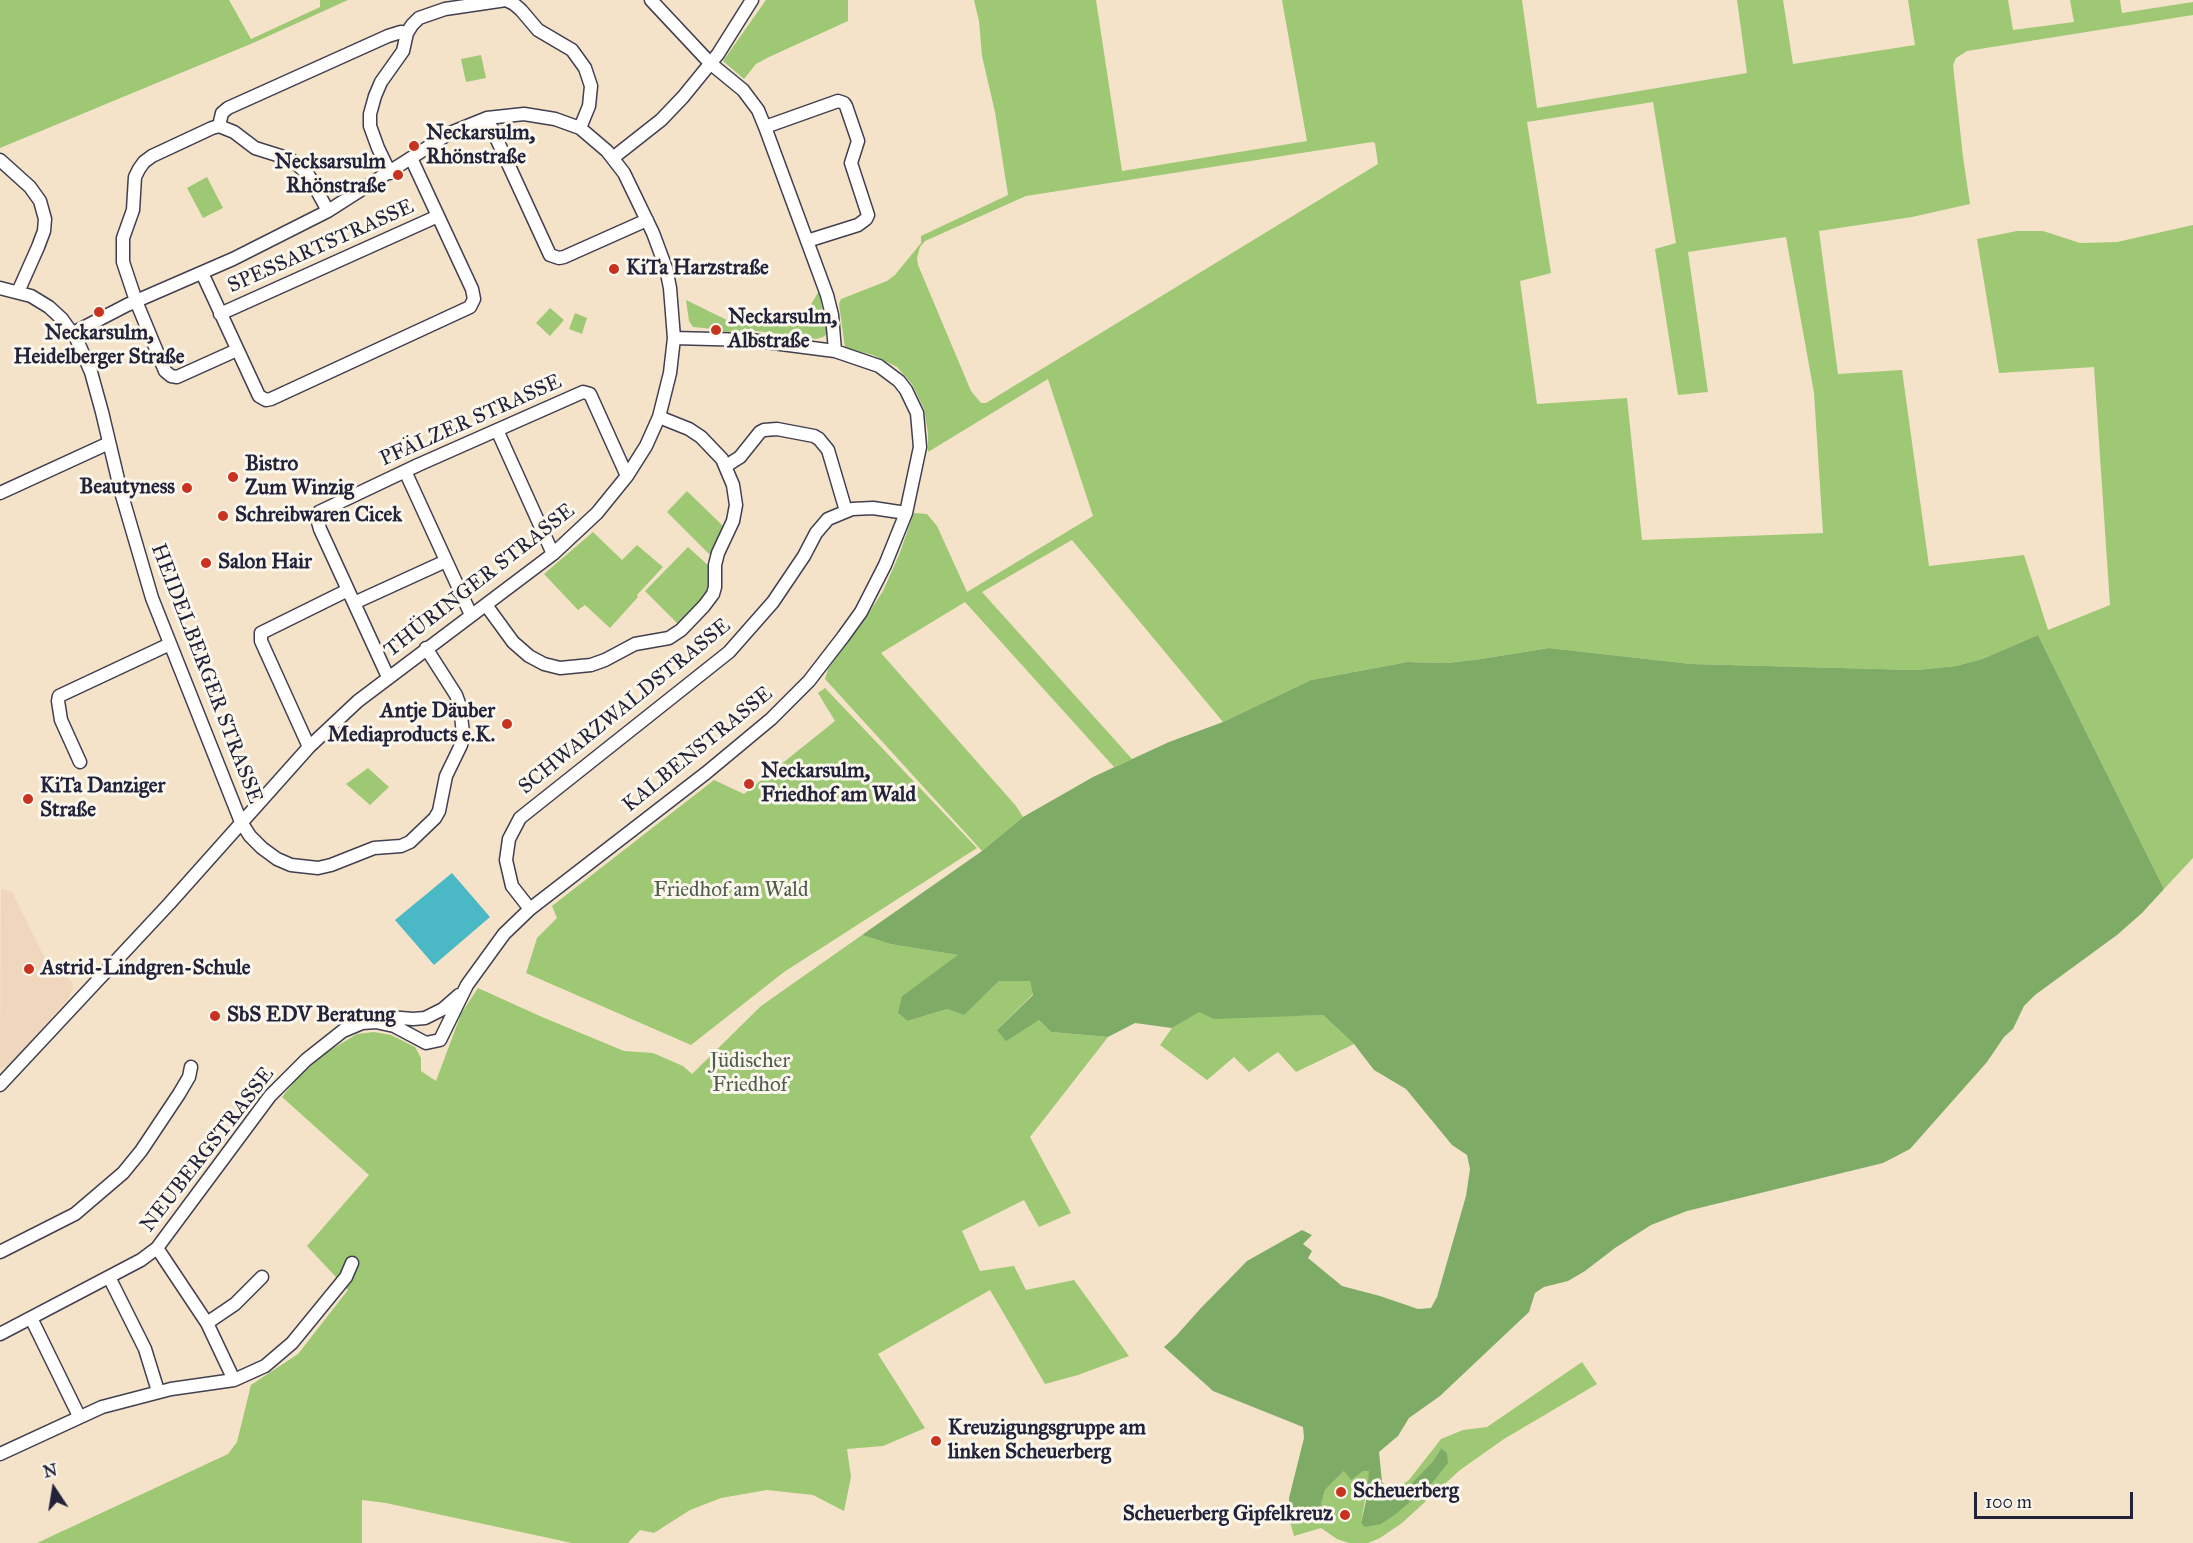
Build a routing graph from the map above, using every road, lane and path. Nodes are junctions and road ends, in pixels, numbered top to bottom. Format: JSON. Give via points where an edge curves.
{"nodes":[{"id":1,"x":651,"y":0,"type":"edge"},
{"id":2,"x":752,"y":0,"type":"edge"},
{"id":3,"x":407,"y":33,"type":"junction"},
{"id":4,"x":710,"y":63,"type":"junction"},
{"id":5,"x":487,"y":118,"type":"junction"},
{"id":6,"x":219,"y":126,"type":"junction"},
{"id":7,"x":765,"y":127,"type":"junction"},
{"id":8,"x":580,"y":128,"type":"junction"},
{"id":9,"x":614,"y":157,"type":"junction"},
{"id":10,"x":411,"y":158,"type":"junction"},
{"id":11,"x":0,"y":160,"type":"edge"},
{"id":12,"x":390,"y":173,"type":"junction"},
{"id":13,"x":328,"y":211,"type":"junction"},
{"id":14,"x":438,"y":216,"type":"junction"},
{"id":15,"x":647,"y":220,"type":"junction"},
{"id":16,"x":807,"y":241,"type":"junction"},
{"id":17,"x":202,"y":273,"type":"junction"},
{"id":18,"x":0,"y":288,"type":"edge"},
{"id":19,"x":18,"y":292,"type":"junction"},
{"id":20,"x":136,"y":301,"type":"junction"},
{"id":21,"x":220,"y":314,"type":"junction"},
{"id":22,"x":73,"y":333,"type":"junction"},
{"id":23,"x":674,"y":339,"type":"junction"},
{"id":24,"x":237,"y":350,"type":"junction"},
{"id":25,"x":835,"y":351,"type":"junction"},
{"id":26,"x":659,"y":417,"type":"junction"},
{"id":27,"x":497,"y":430,"type":"junction"},
{"id":28,"x":109,"y":443,"type":"junction"},
{"id":29,"x":726,"y":466,"type":"junction"},
{"id":30,"x":405,"y":471,"type":"junction"},
{"id":31,"x":627,"y":476,"type":"junction"},
{"id":32,"x":0,"y":493,"type":"edge"},
{"id":33,"x":846,"y":511,"type":"junction"},
{"id":34,"x":906,"y":513,"type":"junction"},
{"id":35,"x":553,"y":554,"type":"junction"},
{"id":36,"x":446,"y":561,"type":"junction"},
{"id":37,"x":348,"y":590,"type":"junction"},
{"id":38,"x":354,"y":603,"type":"junction"},
{"id":39,"x":486,"y":605,"type":"junction"},
{"id":40,"x":471,"y":615,"type":"junction"},
{"id":41,"x":170,"y":644,"type":"junction"},
{"id":42,"x":426,"y":648,"type":"junction"},
{"id":43,"x":388,"y":677,"type":"junction"},
{"id":44,"x":309,"y":747,"type":"junction"},
{"id":45,"x":80,"y":762,"type":"dead end"},
{"id":46,"x":241,"y":822,"type":"junction"},
{"id":47,"x":530,"y":909,"type":"junction"},
{"id":48,"x":467,"y":985,"type":"junction"},
{"id":49,"x":344,"y":1031,"type":"junction"},
{"id":50,"x":440,"y":1040,"type":"joint"},
{"id":51,"x":191,"y":1067,"type":"dead end"},
{"id":52,"x":0,"y":1085,"type":"edge"},
{"id":53,"x":158,"y":1248,"type":"junction"},
{"id":54,"x":0,"y":1252,"type":"edge"},
{"id":55,"x":352,"y":1263,"type":"dead end"},
{"id":56,"x":110,"y":1277,"type":"junction"},
{"id":57,"x":262,"y":1277,"type":"dead end"},
{"id":58,"x":31,"y":1318,"type":"junction"},
{"id":59,"x":207,"y":1323,"type":"junction"},
{"id":60,"x":0,"y":1334,"type":"edge"},
{"id":61,"x":234,"y":1380,"type":"junction"},
{"id":62,"x":158,"y":1391,"type":"junction"},
{"id":63,"x":79,"y":1416,"type":"junction"},
{"id":64,"x":0,"y":1454,"type":"edge"}],
"edges":[{"from":1,"to":4,"type":"street"},
{"from":2,"to":4,"type":"street"},
{"from":3,"to":6,"type":"street","via":[[388,36],[228,108],[222,113]]},
{"from":3,"to":8,"type":"street","via":[[419,18],[431,12],[496,0],[514,4],[538,30],[572,50],[585,68],[591,96]]},
{"from":3,"to":12,"type":"street","via":[[398,59],[381,82],[370,114],[373,137]]},
{"from":4,"to":7,"type":"street","via":[[752,100]]},
{"from":4,"to":9,"type":"street","via":[[661,120]]},
{"from":5,"to":8,"type":"street","name":"THÜRINGER STRASSE","via":[[531,114]]},
{"from":5,"to":10,"type":"street","name":"THÜRINGER STRASSE","via":[[450,133]]},
{"from":5,"to":15,"type":"street","via":[[550,255],[564,257]]},
{"from":6,"to":13,"type":"street","via":[[255,148],[298,165],[309,176]]},
{"from":6,"to":20,"type":"street","via":[[152,156],[135,177],[134,204],[122,252]]},
{"from":7,"to":16,"type":"street"},
{"from":7,"to":16,"type":"street","via":[[838,101],[844,103],[848,113],[858,141],[851,163],[868,215],[858,225]]},
{"from":8,"to":9,"type":"street","name":"THÜRINGER STRASSE"},
{"from":9,"to":15,"type":"street","name":"THÜRINGER STRASSE"},
{"from":10,"to":12,"type":"street","name":"THÜRINGER STRASSE"},
{"from":10,"to":14,"type":"street"},
{"from":11,"to":19,"type":"street","via":[[30,187],[40,201],[45,219],[44,231]]},
{"from":12,"to":13,"type":"street","name":"THÜRINGER STRASSE"},
{"from":13,"to":17,"type":"street","name":"THÜRINGER STRASSE"},
{"from":14,"to":21,"type":"street","name":"SPESSARTSTRASSE"},
{"from":14,"to":24,"type":"street","via":[[472,289],[474,299],[470,307],[266,400],[259,396]]},
{"from":15,"to":23,"type":"street","name":"THÜRINGER STRASSE","via":[[669,282]]},
{"from":16,"to":25,"type":"street","via":[[827,295]]},
{"from":17,"to":20,"type":"street","name":"THÜRINGER STRASSE"},
{"from":17,"to":21,"type":"street"},
{"from":18,"to":19,"type":"street","name":"HEIDELBERGER STRASSE"},
{"from":19,"to":22,"type":"street","name":"HEIDELBERGER STRASSE","via":[[49,307]]},
{"from":20,"to":22,"type":"street","name":"THÜRINGER STRASSE"},
{"from":20,"to":24,"type":"street","via":[[162,366],[171,376],[177,377]]},
{"from":21,"to":24,"type":"street"},
{"from":22,"to":28,"type":"street","name":"HEIDELBERGER STRASSE","via":[[91,372]]},
{"from":23,"to":25,"type":"street","name":"KALBENSTRASSE","via":[[750,340]]},
{"from":23,"to":26,"type":"street","name":"THÜRINGER STRASSE"},
{"from":25,"to":34,"type":"street","name":"KALBENSTRASSE","via":[[879,366],[899,381],[917,413],[920,447]]},
{"from":26,"to":29,"type":"street","via":[[701,437]]},
{"from":26,"to":31,"type":"street","name":"THÜRINGER STRASSE"},
{"from":27,"to":30,"type":"street","name":"PFÄLZER STRASSE"},
{"from":27,"to":31,"type":"street","name":"PFÄLZER STRASSE","via":[[588,392]]},
{"from":27,"to":35,"type":"street"},
{"from":28,"to":32,"type":"street"},
{"from":28,"to":41,"type":"street","name":"HEIDELBERGER STRASSE","via":[[146,578]]},
{"from":29,"to":33,"type":"street","via":[[740,457],[764,430],[814,436],[828,450]]},
{"from":29,"to":39,"type":"street","via":[[736,506],[715,565],[713,594],[669,638],[634,644],[591,665],[560,668],[529,656],[513,642]]},
{"from":30,"to":36,"type":"street"},
{"from":30,"to":37,"type":"street","name":"PFÄLZER STRASSE","via":[[320,512],[318,522]]},
{"from":31,"to":35,"type":"street","name":"THÜRINGER STRASSE","via":[[597,513]]},
{"from":33,"to":34,"type":"street","name":"SCHWARZWALDSTRASSE","via":[[873,508]]},
{"from":33,"to":47,"type":"street","name":"SCHWARZWALDSTRASSE","via":[[822,525],[773,602],[723,657],[520,818],[508,839],[506,860],[512,886]]},
{"from":34,"to":47,"type":"street","name":"KALBENSTRASSE","via":[[861,612],[809,681],[771,719],[706,773]]},
{"from":35,"to":39,"type":"street","name":"THÜRINGER STRASSE"},
{"from":36,"to":38,"type":"street"},
{"from":36,"to":40,"type":"street"},
{"from":37,"to":38,"type":"street","name":"PFÄLZER STRASSE"},
{"from":37,"to":44,"type":"street","via":[[261,633],[261,641]]},
{"from":38,"to":43,"type":"street","name":"PFÄLZER STRASSE"},
{"from":39,"to":40,"type":"street","name":"THÜRINGER STRASSE"},
{"from":40,"to":42,"type":"street","name":"THÜRINGER STRASSE"},
{"from":41,"to":45,"type":"street","via":[[59,696],[61,720]]},
{"from":41,"to":46,"type":"street","name":"HEIDELBERGER STRASSE"},
{"from":42,"to":43,"type":"street","name":"THÜRINGER STRASSE"},
{"from":42,"to":46,"type":"street","name":"HEIDELBERGER STRASSE","via":[[456,695],[463,734],[446,776],[439,811],[425,828],[401,846],[374,848],[331,865],[305,868],[277,859],[250,836]]},
{"from":43,"to":44,"type":"street","name":"THÜRINGER STRASSE"},
{"from":44,"to":46,"type":"street","name":"THÜRINGER STRASSE"},
{"from":46,"to":52,"type":"street","name":"THÜRINGER STRASSE"},
{"from":47,"to":48,"type":"street","name":"KALBENSTRASSE","via":[[504,934]]},
{"from":48,"to":49,"type":"street","name":"NEUBERGSTRASSE","via":[[434,1015],[413,1019],[368,1016]]},
{"from":48,"to":50,"type":"street","name":"KALBENSTRASSE"},
{"from":49,"to":50,"type":"street","name":"NEUBERGSTRASSE","via":[[376,1022],[394,1026],[426,1043]]},
{"from":49,"to":53,"type":"street","name":"NEUBERGSTRASSE","via":[[306,1060],[270,1096]]},
{"from":51,"to":54,"type":"street","via":[[179,1094],[123,1173],[75,1214]]},
{"from":53,"to":56,"type":"street","name":"NEUBERGSTRASSE"},
{"from":53,"to":59,"type":"street"},
{"from":55,"to":61,"type":"street","via":[[346,1276],[286,1349],[265,1366]]},
{"from":56,"to":58,"type":"street","name":"NEUBERGSTRASSE"},
{"from":56,"to":62,"type":"street","via":[[145,1349]]},
{"from":57,"to":59,"type":"street","via":[[235,1304]]},
{"from":58,"to":60,"type":"street","name":"NEUBERGSTRASSE"},
{"from":58,"to":63,"type":"street"},
{"from":59,"to":61,"type":"street"},
{"from":61,"to":62,"type":"street"},
{"from":62,"to":63,"type":"street"},
{"from":63,"to":64,"type":"street"}]}
